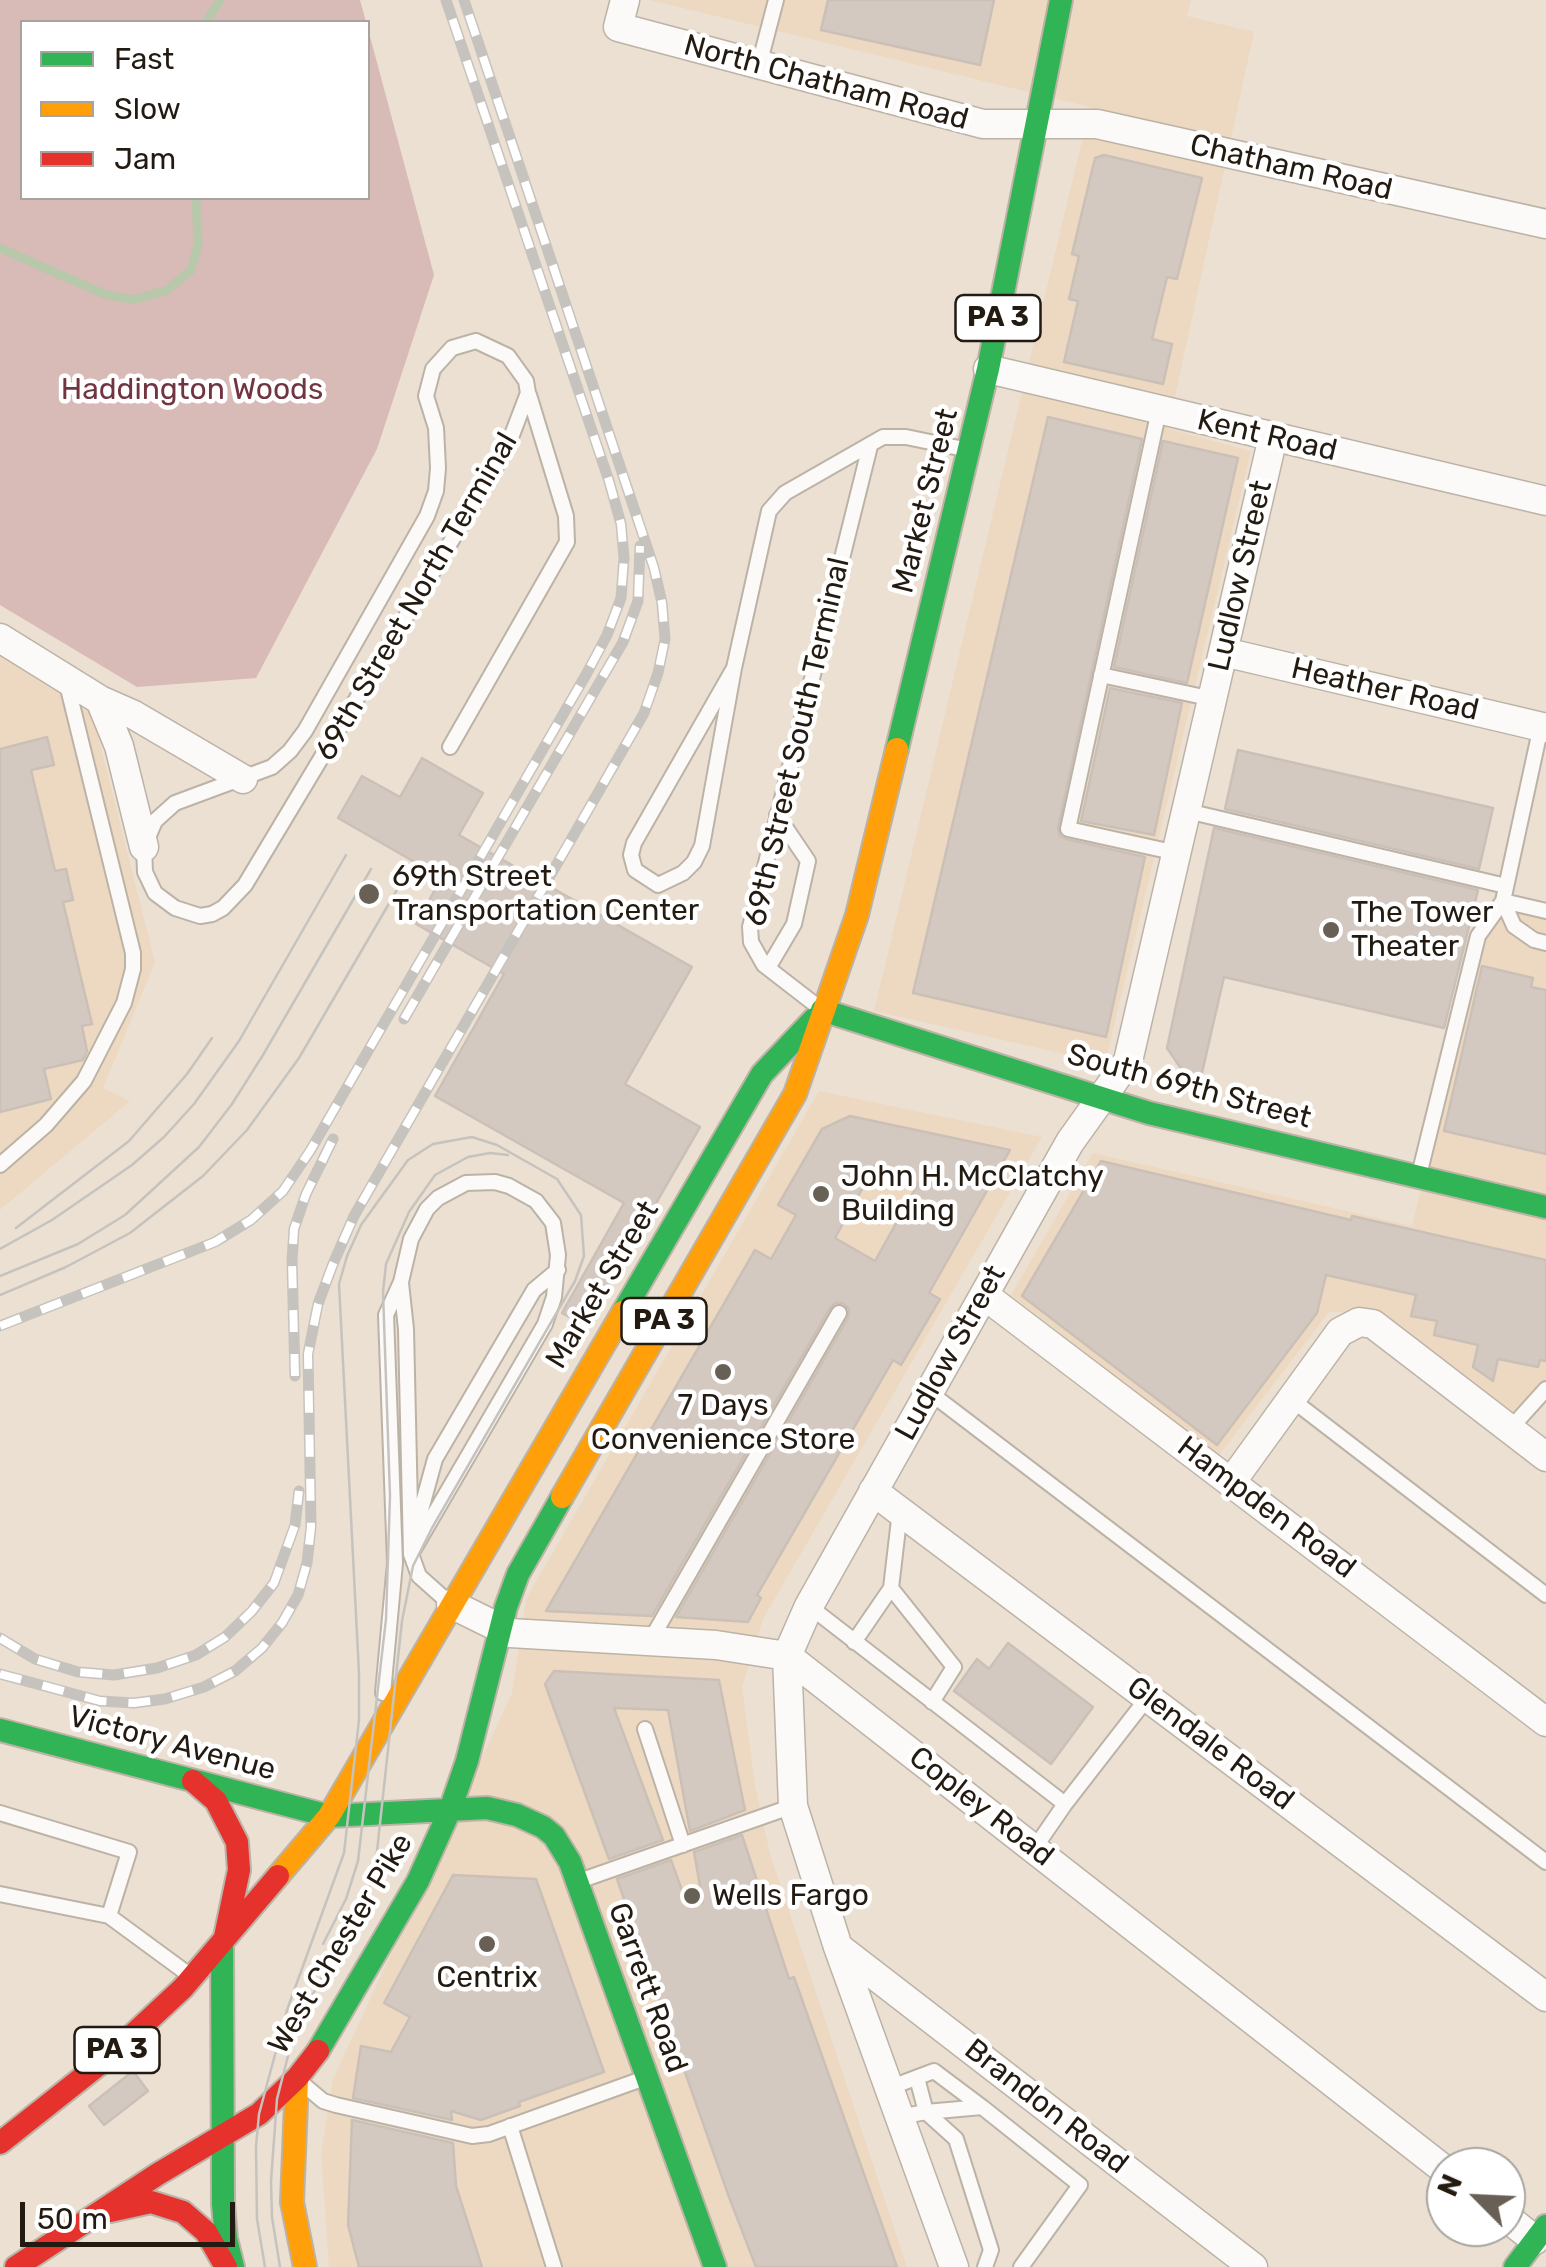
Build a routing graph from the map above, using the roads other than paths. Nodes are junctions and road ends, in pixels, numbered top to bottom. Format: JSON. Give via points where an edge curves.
{"nodes":[{"id":1,"x":776,"y":0,"type":"edge"},
{"id":2,"x":1061,"y":0,"type":"edge"},
{"id":3,"x":621,"y":14,"type":"edge"},
{"id":4,"x":759,"y":65,"type":"junction"},
{"id":5,"x":1035,"y":124,"type":"junction"},
{"id":6,"x":1546,"y":224,"type":"edge"},
{"id":7,"x":988,"y":369,"type":"junction"},
{"id":8,"x":528,"y":393,"type":"junction"},
{"id":9,"x":1159,"y":410,"type":"junction"},
{"id":10,"x":1273,"y":437,"type":"junction"},
{"id":11,"x":870,"y":446,"type":"junction"},
{"id":12,"x":969,"y":450,"type":"junction"},
{"id":13,"x":1546,"y":501,"type":"edge"},
{"id":14,"x":0,"y":638,"type":"edge"},
{"id":15,"x":1224,"y":652,"type":"junction"},
{"id":16,"x":734,"y":668,"type":"junction"},
{"id":17,"x":1101,"y":676,"type":"junction"},
{"id":18,"x":66,"y":679,"type":"junction"},
{"id":19,"x":1213,"y":699,"type":"junction"},
{"id":20,"x":100,"y":700,"type":"junction"},
{"id":21,"x":1544,"y":727,"type":"edge"},
{"id":22,"x":450,"y":746,"type":"dead end"},
{"id":23,"x":243,"y":779,"type":"junction"},
{"id":24,"x":1187,"y":811,"type":"junction"},
{"id":25,"x":777,"y":815,"type":"junction"},
{"id":26,"x":144,"y":847,"type":"junction"},
{"id":27,"x":1177,"y":853,"type":"junction"},
{"id":28,"x":1505,"y":893,"type":"junction"},
{"id":29,"x":1546,"y":911,"type":"edge"},
{"id":30,"x":1546,"y":943,"type":"edge"},
{"id":31,"x":768,"y":968,"type":"junction"},
{"id":32,"x":822,"y":1010,"type":"junction"},
{"id":33,"x":1101,"y":1098,"type":"junction"},
{"id":34,"x":0,"y":1165,"type":"edge"},
{"id":35,"x":1419,"y":1177,"type":"junction"},
{"id":36,"x":1546,"y":1206,"type":"edge"},
{"id":37,"x":558,"y":1270,"type":"junction"},
{"id":38,"x":401,"y":1282,"type":"junction"},
{"id":39,"x":984,"y":1295,"type":"junction"},
{"id":40,"x":840,"y":1313,"type":"dead end"},
{"id":41,"x":1546,"y":1389,"type":"edge"},
{"id":42,"x":929,"y":1392,"type":"junction"},
{"id":43,"x":1291,"y":1399,"type":"junction"},
{"id":44,"x":1510,"y":1430,"type":"junction"},
{"id":45,"x":1546,"y":1457,"type":"edge"},
{"id":46,"x":1232,"y":1481,"type":"junction"},
{"id":47,"x":874,"y":1491,"type":"junction"},
{"id":48,"x":900,"y":1511,"type":"junction"},
{"id":49,"x":411,"y":1554,"type":"junction"},
{"id":50,"x":891,"y":1588,"type":"junction"},
{"id":51,"x":1546,"y":1595,"type":"edge"},
{"id":52,"x":451,"y":1604,"type":"junction"},
{"id":53,"x":809,"y":1606,"type":"junction"},
{"id":54,"x":500,"y":1630,"type":"junction"},
{"id":55,"x":650,"y":1641,"type":"junction"},
{"id":56,"x":854,"y":1642,"type":"junction"},
{"id":57,"x":787,"y":1656,"type":"junction"},
{"id":58,"x":1148,"y":1697,"type":"junction"},
{"id":59,"x":932,"y":1702,"type":"junction"},
{"id":60,"x":1546,"y":1722,"type":"edge"},
{"id":61,"x":379,"y":1729,"type":"junction"},
{"id":62,"x":646,"y":1729,"type":"dead end"},
{"id":63,"x":0,"y":1730,"type":"edge"},
{"id":64,"x":193,"y":1781,"type":"junction"},
{"id":65,"x":1065,"y":1804,"type":"junction"},
{"id":66,"x":793,"y":1806,"type":"junction"},
{"id":67,"x":450,"y":1810,"type":"junction"},
{"id":68,"x":0,"y":1813,"type":"edge"},
{"id":69,"x":328,"y":1816,"type":"junction"},
{"id":70,"x":683,"y":1845,"type":"junction"},
{"id":71,"x":1034,"y":1849,"type":"junction"},
{"id":72,"x":1546,"y":1862,"type":"edge"},
{"id":73,"x":577,"y":1882,"type":"junction"},
{"id":74,"x":0,"y":1894,"type":"edge"},
{"id":75,"x":109,"y":1916,"type":"junction"},
{"id":76,"x":222,"y":1945,"type":"junction"},
{"id":77,"x":838,"y":1947,"type":"junction"},
{"id":78,"x":192,"y":1978,"type":"junction"},
{"id":79,"x":1546,"y":1997,"type":"edge"},
{"id":80,"x":647,"y":2077,"type":"junction"},
{"id":81,"x":297,"y":2078,"type":"junction"},
{"id":82,"x":916,"y":2078,"type":"junction"},
{"id":83,"x":889,"y":2088,"type":"junction"},
{"id":84,"x":982,"y":2107,"type":"junction"},
{"id":85,"x":913,"y":2115,"type":"junction"},
{"id":86,"x":510,"y":2126,"type":"junction"},
{"id":87,"x":223,"y":2136,"type":"junction"},
{"id":88,"x":0,"y":2143,"type":"edge"},
{"id":89,"x":1426,"y":2154,"type":"edge"},
{"id":90,"x":103,"y":2213,"type":"junction"},
{"id":91,"x":1540,"y":2233,"type":"edge"},
{"id":92,"x":16,"y":2267,"type":"edge"},
{"id":93,"x":230,"y":2267,"type":"edge"},
{"id":94,"x":305,"y":2267,"type":"edge"},
{"id":95,"x":554,"y":2267,"type":"edge"},
{"id":96,"x":714,"y":2267,"type":"edge"},
{"id":97,"x":954,"y":2267,"type":"edge"},
{"id":98,"x":985,"y":2267,"type":"edge"},
{"id":99,"x":1021,"y":2267,"type":"edge"},
{"id":100,"x":1253,"y":2267,"type":"edge"},
{"id":101,"x":1515,"y":2267,"type":"edge"}],
"edges":[{"from":1,"to":4,"type":"lane"},
{"from":2,"to":5,"type":"main road","name":"Market Street","number":"PA 3"},
{"from":3,"to":4,"type":"street","name":"North Chatham Road"},
{"from":4,"to":5,"type":"street","name":"North Chatham Road","via":[[983,124]]},
{"from":5,"to":6,"type":"street","name":"Chatham Road","via":[[1097,124]]},
{"from":5,"to":7,"type":"main road","name":"Market Street","number":"PA 3"},
{"from":7,"to":9,"type":"street","name":"Kent Road"},
{"from":7,"to":12,"type":"main road","name":"Market Street","number":"PA 3"},
{"from":8,"to":22,"type":"lane","via":[[566,516],[567,542]]},
{"from":8,"to":23,"type":"lane","name":"69th Street North Terminal","via":[[520,368],[492,346],[464,342],[442,356],[426,396],[439,450],[428,516],[290,751]]},
{"from":8,"to":26,"type":"lane","name":"69th Street North Terminal","via":[[507,448],[245,886],[212,914],[175,908],[149,884]]},
{"from":9,"to":10,"type":"street","name":"Kent Road"},
{"from":9,"to":17,"type":"lane"},
{"from":10,"to":13,"type":"street","name":"Kent Road"},
{"from":10,"to":15,"type":"street","name":"Ludlow Street"},
{"from":11,"to":12,"type":"lane","via":[[892,436]]},
{"from":11,"to":16,"type":"lane","via":[[785,494],[769,511]]},
{"from":11,"to":25,"type":"lane","name":"69th Street South Terminal"},
{"from":12,"to":32,"type":"main road","name":"Market Street","number":"PA 3","via":[[856,915]]},
{"from":14,"to":18,"type":"street"},
{"from":15,"to":19,"type":"street","name":"Ludlow Street"},
{"from":15,"to":21,"type":"street","name":"Heather Road"},
{"from":16,"to":16,"type":"lane","via":[[634,842],[635,870],[658,885],[683,874],[702,846]]},
{"from":17,"to":19,"type":"lane"},
{"from":17,"to":27,"type":"lane","via":[[1068,828]]},
{"from":18,"to":20,"type":"street"},
{"from":18,"to":34,"type":"lane","via":[[133,969],[124,1003],[84,1081]]},
{"from":19,"to":24,"type":"street","name":"Ludlow Street"},
{"from":20,"to":23,"type":"street"},
{"from":20,"to":26,"type":"street","via":[[120,746]]},
{"from":21,"to":28,"type":"lane"},
{"from":23,"to":26,"type":"lane","name":"69th Street North Terminal","via":[[175,803],[155,821]]},
{"from":24,"to":27,"type":"street","name":"Ludlow Street"},
{"from":24,"to":28,"type":"lane"},
{"from":25,"to":31,"type":"lane","name":"69th Street South Terminal","via":[[750,927],[751,942]]},
{"from":25,"to":31,"type":"lane","via":[[808,861],[794,924]]},
{"from":27,"to":33,"type":"street","name":"Ludlow Street","via":[[1128,1061]]},
{"from":28,"to":29,"type":"lane"},
{"from":28,"to":30,"type":"lane","via":[[1514,926]]},
{"from":28,"to":35,"type":"lane","via":[[1478,936]]},
{"from":31,"to":32,"type":"lane","name":"69th Street South Terminal"},
{"from":32,"to":33,"type":"main road","name":"South 69th Street"},
{"from":32,"to":52,"type":"main road","name":"Market Street","number":"PA 3","via":[[762,1074]]},
{"from":32,"to":54,"type":"main road","name":"Market Street","number":"PA 3","via":[[796,1094],[525,1561]]},
{"from":33,"to":35,"type":"main road","name":"South 69th Street"},
{"from":33,"to":39,"type":"street","name":"Ludlow Street"},
{"from":35,"to":36,"type":"main road","name":"South 69th Street"},
{"from":37,"to":38,"type":"lane","via":[[557,1235],[547,1212],[523,1192],[480,1181],[450,1190],[427,1208]]},
{"from":37,"to":49,"type":"lane","via":[[544,1324]]},
{"from":37,"to":49,"type":"lane","via":[[534,1290],[434,1460]]},
{"from":38,"to":49,"type":"lane"},
{"from":38,"to":61,"type":"lane","via":[[386,1315],[396,1563]]},
{"from":39,"to":42,"type":"street","name":"Ludlow Street"},
{"from":39,"to":46,"type":"street","name":"Hampden Road"},
{"from":40,"to":55,"type":"lane"},
{"from":41,"to":44,"type":"lane"},
{"from":42,"to":47,"type":"street","name":"Ludlow Street"},
{"from":42,"to":72,"type":"lane"},
{"from":43,"to":44,"type":"street","via":[[1340,1332],[1360,1322],[1373,1324]]},
{"from":43,"to":46,"type":"street"},
{"from":43,"to":51,"type":"lane"},
{"from":44,"to":45,"type":"street"},
{"from":46,"to":60,"type":"street","name":"Hampden Road"},
{"from":47,"to":48,"type":"street","name":"Glendale Road"},
{"from":47,"to":53,"type":"street","name":"Ludlow Street"},
{"from":48,"to":50,"type":"lane"},
{"from":48,"to":58,"type":"street","name":"Glendale Road"},
{"from":49,"to":52,"type":"lane","via":[[425,1584]]},
{"from":50,"to":56,"type":"lane"},
{"from":50,"to":59,"type":"lane","via":[[954,1667]]},
{"from":52,"to":54,"type":"street","name":"Copley Road"},
{"from":52,"to":61,"type":"main road","number":"PA 3"},
{"from":53,"to":56,"type":"lane"},
{"from":53,"to":57,"type":"street","name":"Ludlow Street"},
{"from":54,"to":55,"type":"street","name":"Copley Road"},
{"from":54,"to":67,"type":"main road","name":"West Chester Pike","number":"PA 3"},
{"from":55,"to":57,"type":"street","name":"Copley Road"},
{"from":56,"to":59,"type":"lane"},
{"from":57,"to":66,"type":"street","name":"Ludlow Street"},
{"from":57,"to":71,"type":"street","name":"Copley Road"},
{"from":58,"to":65,"type":"lane"},
{"from":58,"to":79,"type":"street","name":"Glendale Road"},
{"from":59,"to":65,"type":"lane"},
{"from":61,"to":69,"type":"main road","number":"PA 3"},
{"from":62,"to":70,"type":"lane"},
{"from":63,"to":64,"type":"main road","name":"Victory Avenue"},
{"from":64,"to":69,"type":"main road","name":"Victory Avenue"},
{"from":64,"to":76,"type":"main road","via":[[216,1800],[237,1842],[235,1900]]},
{"from":65,"to":71,"type":"lane"},
{"from":66,"to":70,"type":"lane"},
{"from":66,"to":77,"type":"street","name":"Ludlow Street"},
{"from":67,"to":69,"type":"main road","name":"Victory Avenue"},
{"from":67,"to":73,"type":"main road","name":"Garrett Road","via":[[487,1808],[530,1820],[554,1836]]},
{"from":67,"to":81,"type":"main road","name":"West Chester Pike","number":"PA 3","via":[[418,1881]]},
{"from":68,"to":75,"type":"lane","via":[[129,1852]]},
{"from":69,"to":76,"type":"main road","number":"PA 3"},
{"from":70,"to":73,"type":"lane"},
{"from":71,"to":89,"type":"street","name":"Copley Road"},
{"from":73,"to":80,"type":"main road","name":"Garrett Road"},
{"from":74,"to":75,"type":"lane"},
{"from":75,"to":78,"type":"lane"},
{"from":76,"to":78,"type":"main road","number":"PA 3"},
{"from":76,"to":87,"type":"main road"},
{"from":77,"to":83,"type":"street","name":"Ludlow Street"},
{"from":77,"to":100,"type":"street","name":"Brandon Road"},
{"from":78,"to":88,"type":"main road","number":"PA 3","via":[[111,2055]]},
{"from":80,"to":86,"type":"lane"},
{"from":80,"to":96,"type":"main road","name":"Garrett Road"},
{"from":81,"to":86,"type":"lane","via":[[336,2106],[455,2133],[489,2134]]},
{"from":81,"to":87,"type":"main road","name":"West Chester Pike","number":"PA 3"},
{"from":81,"to":94,"type":"main road","via":[[292,2202]]},
{"from":82,"to":83,"type":"lane"},
{"from":82,"to":84,"type":"lane","via":[[934,2071]]},
{"from":82,"to":85,"type":"lane"},
{"from":83,"to":85,"type":"street","name":"Ludlow Street"},
{"from":84,"to":85,"type":"lane"},
{"from":84,"to":99,"type":"lane","via":[[1080,2185]]},
{"from":85,"to":97,"type":"street","name":"Ludlow Street"},
{"from":85,"to":98,"type":"lane","via":[[956,2140],[991,2250]]},
{"from":86,"to":95,"type":"lane"},
{"from":87,"to":90,"type":"main road","name":"West Chester Pike","number":"PA 3"},
{"from":87,"to":93,"type":"main road"},
{"from":90,"to":92,"type":"main road","name":"West Chester Pike","number":"PA 3"},
{"from":90,"to":93,"type":"main road","via":[[133,2204],[167,2205],[194,2220]]},
{"from":91,"to":101,"type":"main road"}]}
